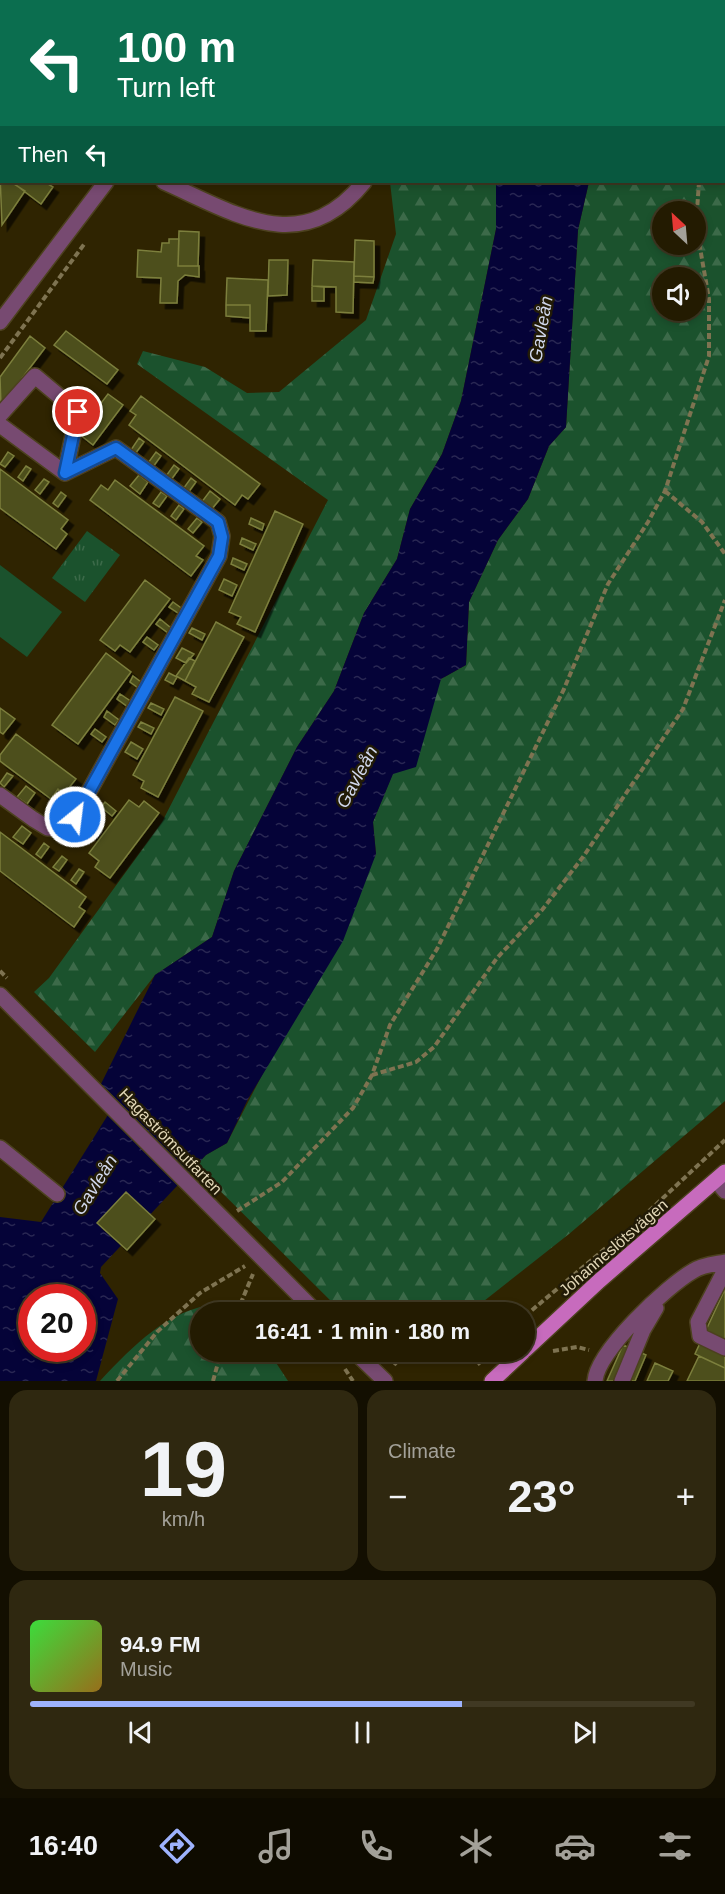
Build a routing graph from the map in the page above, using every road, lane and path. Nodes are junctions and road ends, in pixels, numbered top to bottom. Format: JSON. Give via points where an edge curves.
{"nodes":[{"id":1,"x":105,"y":183,"type":"edge"},
{"id":2,"x":166,"y":183,"type":"edge"},
{"id":3,"x":363,"y":183,"type":"edge"},
{"id":4,"x":699,"y":183,"type":"edge"},
{"id":5,"x":0,"y":322,"type":"edge"},
{"id":6,"x":0,"y":415,"type":"edge"},
{"id":7,"x":0,"y":425,"type":"edge"},
{"id":8,"x":65,"y":473,"type":"junction"},
{"id":9,"x":665,"y":491,"type":"junction"},
{"id":10,"x":725,"y":554,"type":"edge"},
{"id":11,"x":725,"y":600,"type":"edge"},
{"id":12,"x":0,"y":795,"type":"edge"},
{"id":13,"x":0,"y":995,"type":"edge"},
{"id":14,"x":372,"y":1076,"type":"junction"},
{"id":15,"x":725,"y":1140,"type":"edge"},
{"id":16,"x":0,"y":1148,"type":"edge"},
{"id":17,"x":722,"y":1181,"type":"edge"},
{"id":18,"x":57,"y":1194,"type":"dead end"},
{"id":19,"x":233,"y":1214,"type":"dead end"},
{"id":20,"x":645,"y":1215,"type":"dead end"},
{"id":21,"x":610,"y":1245,"type":"dead end"},
{"id":22,"x":725,"y":1262,"type":"edge"},
{"id":23,"x":245,"y":1266,"type":"dead end"},
{"id":24,"x":725,"y":1270,"type":"edge"},
{"id":25,"x":253,"y":1274,"type":"dead end"},
{"id":26,"x":668,"y":1287,"type":"junction"},
{"id":27,"x":241,"y":1302,"type":"edge"},
{"id":28,"x":306,"y":1302,"type":"edge"},
{"id":29,"x":535,"y":1308,"type":"edge"},
{"id":30,"x":535,"y":1341,"type":"edge"},
{"id":31,"x":725,"y":1348,"type":"edge"},
{"id":32,"x":609,"y":1353,"type":"junction"},
{"id":33,"x":548,"y":1355,"type":"dead end"},
{"id":34,"x":219,"y":1362,"type":"edge"},
{"id":35,"x":365,"y":1362,"type":"edge"},
{"id":36,"x":397,"y":1362,"type":"edge"},
{"id":37,"x":512,"y":1362,"type":"edge"},
{"id":38,"x":394,"y":1365,"type":"dead end"},
{"id":39,"x":117,"y":1381,"type":"edge"},
{"id":40,"x":213,"y":1381,"type":"edge"},
{"id":41,"x":385,"y":1381,"type":"edge"},
{"id":42,"x":492,"y":1381,"type":"edge"},
{"id":43,"x":595,"y":1381,"type":"edge"},
{"id":44,"x":622,"y":1381,"type":"edge"}],
"edges":[{"from":1,"to":5,"type":"street"},
{"from":2,"to":3,"type":"street","via":[[261,222],[286,225],[312,222],[334,212]]},
{"from":4,"to":9,"type":"path","via":[[696,225],[709,299],[709,356]]},
{"from":6,"to":8,"type":"street","via":[[35,375],[78,412]]},
{"from":7,"to":8,"type":"street"},
{"from":8,"to":12,"type":"street","via":[[116,448],[218,522],[222,537],[219,556],[75,817],[60,829],[48,828]]},
{"from":9,"to":10,"type":"path","via":[[702,522]]},
{"from":9,"to":14,"type":"path","via":[[608,584],[564,689],[437,950],[390,1025]]},
{"from":11,"to":14,"type":"path","via":[[683,709],[583,857],[542,910],[496,958],[434,1047],[416,1062]]},
{"from":13,"to":28,"type":"street","name":"Hagaströmsutfarten"},
{"from":14,"to":19,"type":"path","via":[[353,1108],[282,1182]]},
{"from":15,"to":20,"type":"path"},
{"from":16,"to":18,"type":"street"},
{"from":17,"to":30,"type":"main road","name":"Johanneslötsvägen","via":[[599,1281]]},
{"from":21,"to":29,"type":"path"},
{"from":22,"to":26,"type":"street","via":[[696,1269]]},
{"from":23,"to":39,"type":"path","via":[[200,1293],[158,1332]]},
{"from":24,"to":31,"type":"street","via":[[698,1322],[700,1336]]},
{"from":25,"to":27,"type":"path"},
{"from":26,"to":32,"type":"street"},
{"from":26,"to":44,"type":"street","via":[[643,1330]]},
{"from":32,"to":33,"type":"path","via":[[577,1347],[555,1349]]},
{"from":32,"to":43,"type":"street"},
{"from":34,"to":40,"type":"path"},
{"from":35,"to":41,"type":"street"},
{"from":36,"to":38,"type":"path"},
{"from":37,"to":42,"type":"main road","name":"Johanneslötsvägen"}]}
